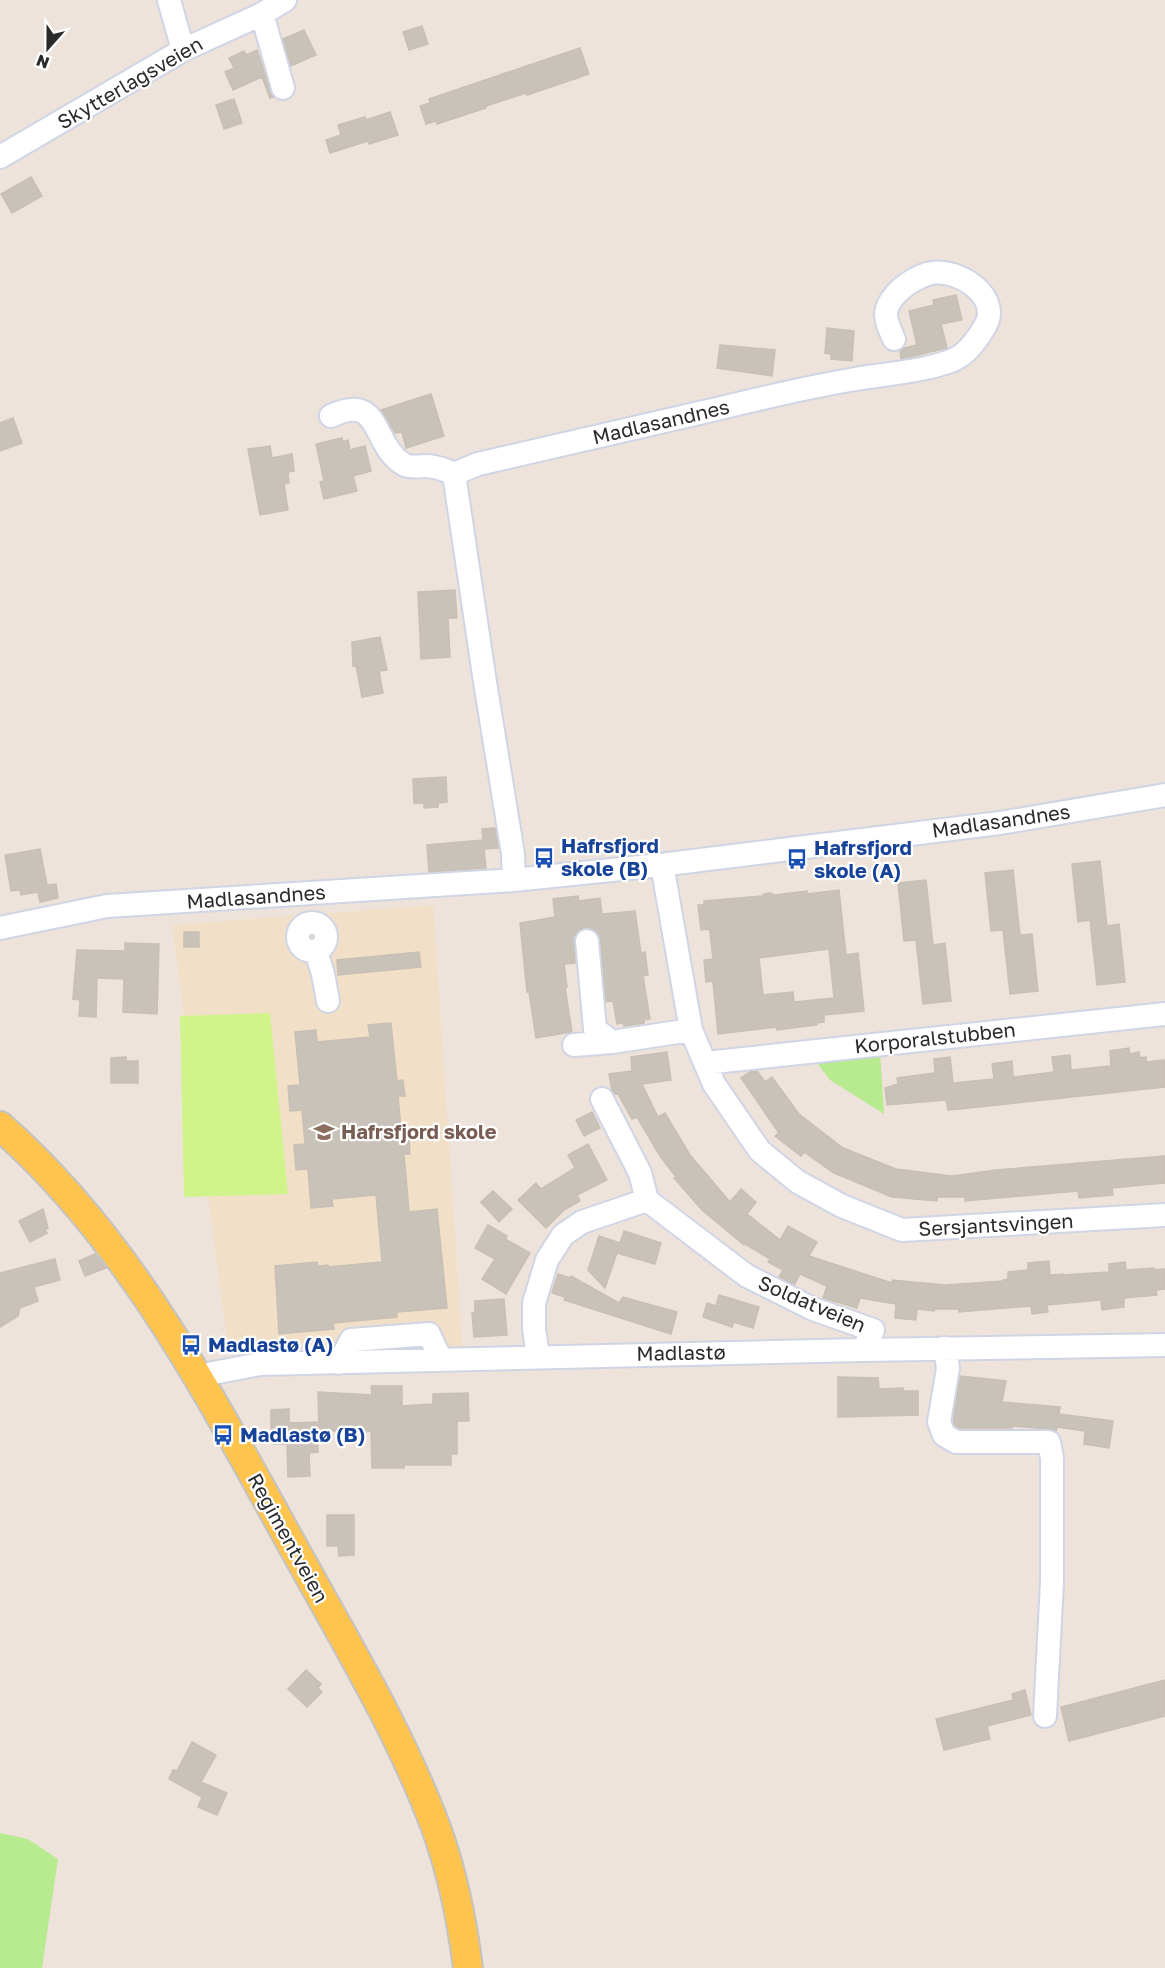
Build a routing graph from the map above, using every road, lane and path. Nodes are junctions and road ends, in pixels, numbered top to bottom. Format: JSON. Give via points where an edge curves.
{"nodes":[{"id":1,"x":169,"y":0,"type":"edge"},
{"id":2,"x":285,"y":0,"type":"edge"},
{"id":3,"x":262,"y":14,"type":"junction"},
{"id":4,"x":183,"y":50,"type":"junction"},
{"id":5,"x":283,"y":88,"type":"dead end"},
{"id":6,"x":0,"y":157,"type":"edge"},
{"id":7,"x":894,"y":339,"type":"dead end"},
{"id":8,"x":332,"y":416,"type":"dead end"},
{"id":9,"x":454,"y":474,"type":"junction"},
{"id":10,"x":1165,"y":795,"type":"edge"},
{"id":11,"x":660,"y":865,"type":"junction"},
{"id":12,"x":514,"y":880,"type":"junction"},
{"id":13,"x":293,"y":895,"type":"junction"},
{"id":14,"x":0,"y":928,"type":"edge"},
{"id":15,"x":587,"y":941,"type":"dead end"},
{"id":16,"x":328,"y":1001,"type":"dead end"},
{"id":17,"x":1165,"y":1014,"type":"edge"},
{"id":18,"x":691,"y":1030,"type":"junction"},
{"id":19,"x":612,"y":1042,"type":"junction"},
{"id":20,"x":574,"y":1045,"type":"dead end"},
{"id":21,"x":705,"y":1063,"type":"junction"},
{"id":22,"x":602,"y":1099,"type":"dead end"},
{"id":23,"x":3,"y":1135,"type":"edge"},
{"id":24,"x":647,"y":1200,"type":"junction"},
{"id":25,"x":1165,"y":1215,"type":"edge"},
{"id":26,"x":1165,"y":1345,"type":"edge"},
{"id":27,"x":945,"y":1348,"type":"junction"},
{"id":28,"x":863,"y":1350,"type":"junction"},
{"id":29,"x":538,"y":1356,"type":"junction"},
{"id":30,"x":198,"y":1376,"type":"junction"},
{"id":31,"x":1045,"y":1716,"type":"dead end"},
{"id":32,"x":468,"y":1968,"type":"edge"}],
"edges":[{"from":1,"to":4,"type":"street"},
{"from":2,"to":3,"type":"street","name":"Skytterlagsveien"},
{"from":3,"to":4,"type":"street","name":"Skytterlagsveien"},
{"from":3,"to":5,"type":"street"},
{"from":4,"to":6,"type":"street","name":"Skytterlagsveien"},
{"from":7,"to":9,"type":"street","name":"Madlasandnes","via":[[885,320],[887,304],[904,285],[930,273],[949,274],[971,283],[986,298],[988,323],[966,352],[953,359],[821,385],[478,464]]},
{"from":8,"to":9,"type":"street","via":[[345,410],[368,413],[382,439],[406,466],[429,466]]},
{"from":9,"to":12,"type":"street"},
{"from":10,"to":11,"type":"street","name":"Madlasandnes","via":[[1000,823]]},
{"from":11,"to":12,"type":"street","name":"Madlasandnes"},
{"from":11,"to":18,"type":"street","name":"Sersjantsvingen"},
{"from":12,"to":13,"type":"street","name":"Madlasandnes"},
{"from":13,"to":14,"type":"street","name":"Madlasandnes","via":[[107,906]]},
{"from":13,"to":16,"type":"street","via":[[295,911],[304,924],[314,922],[323,927],[327,936],[324,946],[316,951]]},
{"from":15,"to":19,"type":"street","via":[[595,1029]]},
{"from":17,"to":21,"type":"street","name":"Korporalstubben"},
{"from":18,"to":19,"type":"street"},
{"from":18,"to":21,"type":"street","name":"Sersjantsvingen"},
{"from":19,"to":20,"type":"street"},
{"from":21,"to":25,"type":"street","name":"Sersjantsvingen","via":[[714,1084],[760,1151],[824,1197],[902,1230]]},
{"from":22,"to":24,"type":"street","via":[[640,1173]]},
{"from":23,"to":30,"type":"main road","name":"Regimentveien","via":[[61,1186],[117,1253],[147,1293]]},
{"from":24,"to":28,"type":"street","name":"Soldatveien","via":[[747,1276],[813,1309],[873,1330]]},
{"from":24,"to":29,"type":"street","via":[[582,1222],[563,1235],[547,1260],[534,1303]]},
{"from":26,"to":27,"type":"street","name":"Madlastø"},
{"from":27,"to":28,"type":"street","name":"Madlastø"},
{"from":27,"to":31,"type":"street","via":[[948,1368],[939,1422],[944,1435],[956,1442],[1049,1442],[1052,1582]]},
{"from":28,"to":29,"type":"street","name":"Madlastø"},
{"from":29,"to":30,"type":"street","name":"Madlastø","via":[[260,1364]]},
{"from":30,"to":32,"type":"main road","name":"Regimentveien","via":[[407,1760],[443,1849]]}]}
